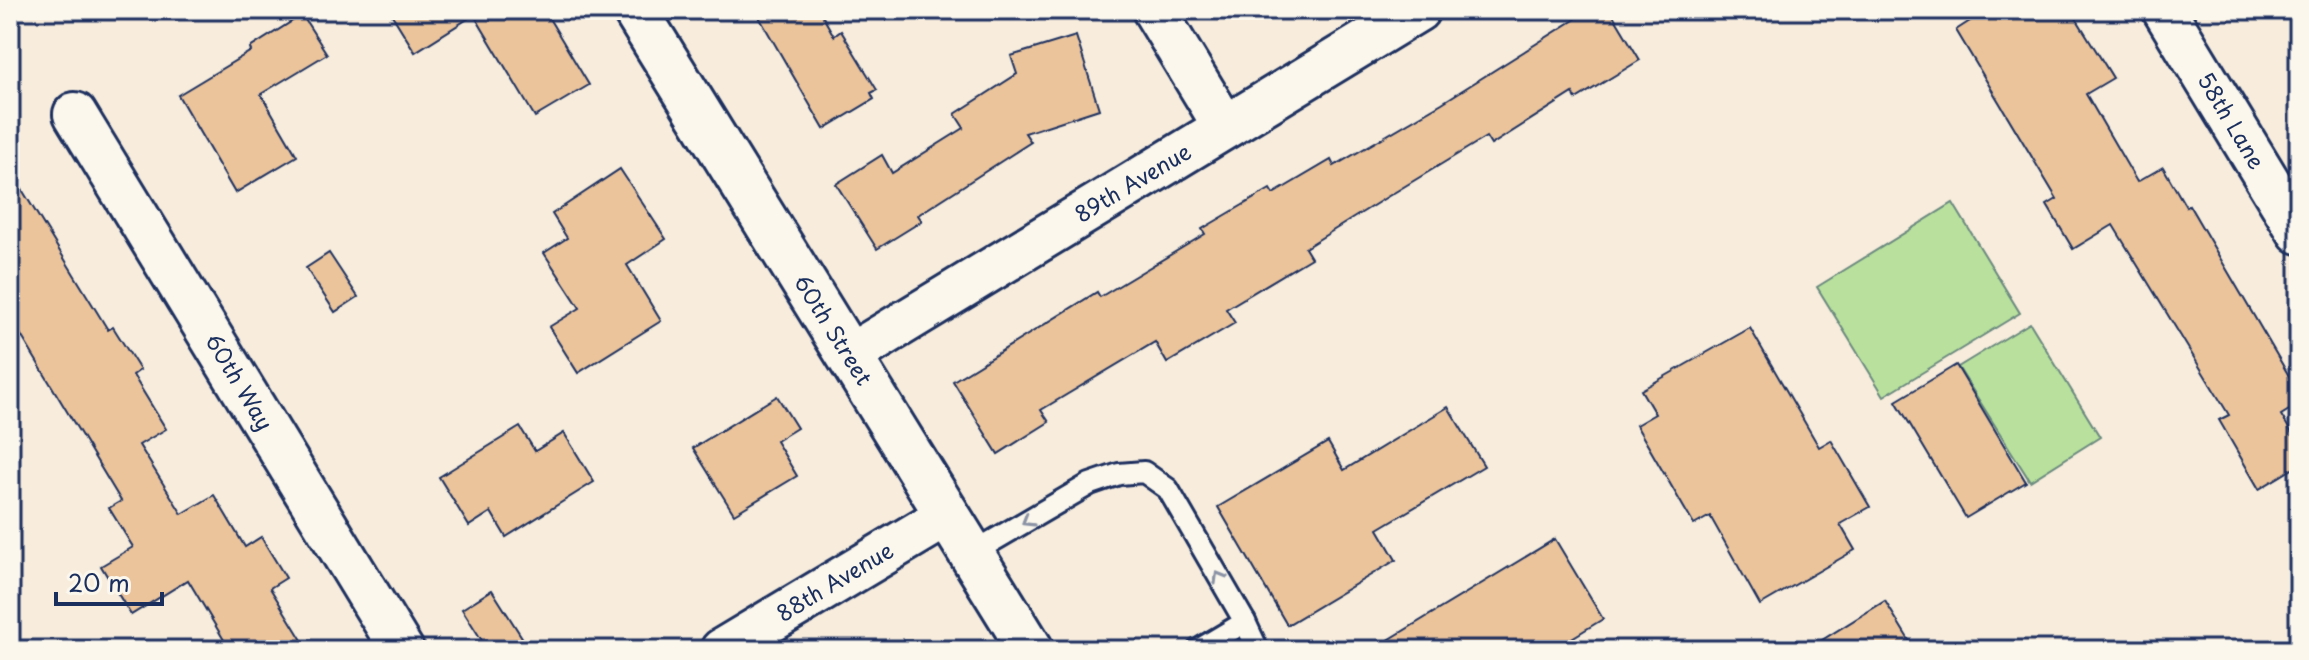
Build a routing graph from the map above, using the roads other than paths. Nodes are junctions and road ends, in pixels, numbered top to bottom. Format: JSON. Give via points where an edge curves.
{"nodes":[{"id":1,"x":635,"y":10,"type":"edge"},
{"id":2,"x":1154,"y":10,"type":"edge"},
{"id":3,"x":1418,"y":10,"type":"edge"},
{"id":4,"x":2164,"y":10,"type":"edge"},
{"id":5,"x":75,"y":114,"type":"dead end"},
{"id":6,"x":1225,"y":127,"type":"junction"},
{"id":7,"x":2299,"y":232,"type":"edge"},
{"id":8,"x":849,"y":356,"type":"junction"},
{"id":9,"x":948,"y":515,"type":"junction"},
{"id":10,"x":972,"y":553,"type":"junction"},
{"id":11,"x":1245,"y":622,"type":"junction"},
{"id":12,"x":402,"y":650,"type":"edge"},
{"id":13,"x":722,"y":650,"type":"edge"},
{"id":14,"x":1031,"y":650,"type":"edge"},
{"id":15,"x":1198,"y":650,"type":"edge"},
{"id":16,"x":1258,"y":650,"type":"edge"}],
"edges":[{"from":1,"to":8,"type":"street","name":"60th Street"},
{"from":2,"to":6,"type":"street"},
{"from":3,"to":6,"type":"street","name":"89th Avenue"},
{"from":4,"to":7,"type":"street","name":"58th Lane"},
{"from":5,"to":12,"type":"street","name":"60th Way"},
{"from":6,"to":8,"type":"street","name":"89th Avenue"},
{"from":8,"to":9,"type":"street","name":"60th Street"},
{"from":9,"to":10,"type":"street","name":"60th Street"},
{"from":9,"to":13,"type":"street","name":"88th Avenue"},
{"from":11,"to":10,"type":"lane","one_way":true,"via":[[1168,489],[1144,472],[1090,484]]},
{"from":10,"to":14,"type":"street","name":"60th Street"},
{"from":11,"to":15,"type":"lane"},
{"from":11,"to":16,"type":"lane"}]}
